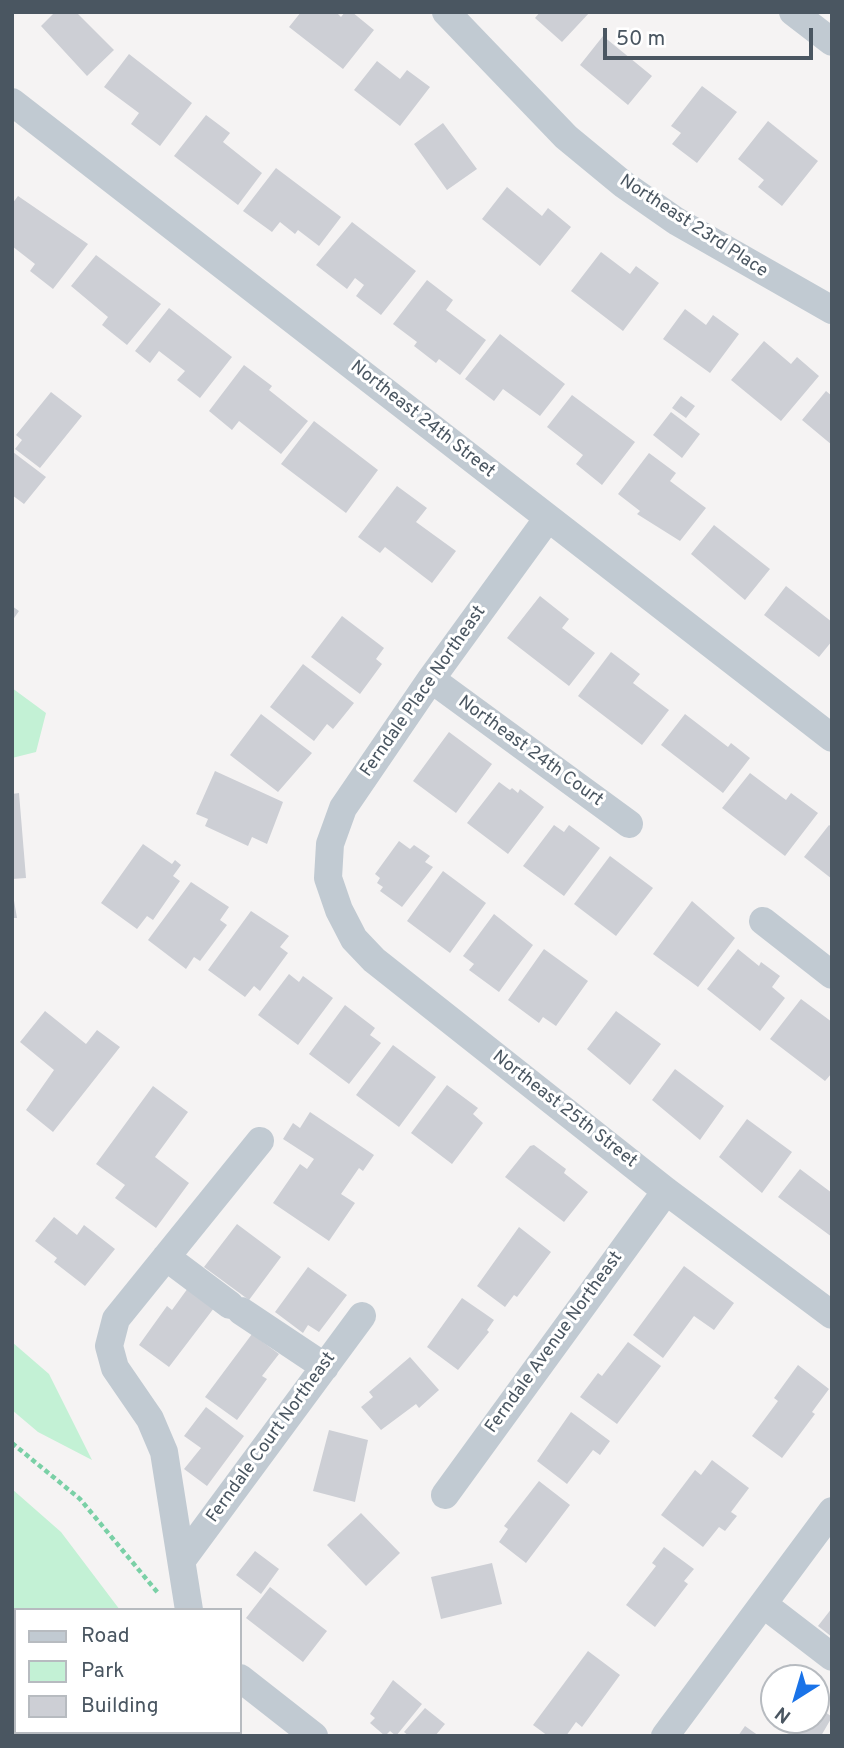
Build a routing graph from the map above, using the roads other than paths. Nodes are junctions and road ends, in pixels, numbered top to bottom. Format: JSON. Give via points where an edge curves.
{"nodes":[{"id":1,"x":446,"y":12,"type":"edge"},
{"id":2,"x":793,"y":12,"type":"edge"},
{"id":3,"x":832,"y":42,"type":"edge"},
{"id":4,"x":12,"y":102,"type":"edge"},
{"id":5,"x":832,"y":310,"type":"edge"},
{"id":6,"x":548,"y":518,"type":"junction"},
{"id":7,"x":431,"y":679,"type":"junction"},
{"id":8,"x":832,"y":738,"type":"edge"},
{"id":9,"x":629,"y":824,"type":"dead end"},
{"id":10,"x":328,"y":878,"type":"joint"},
{"id":11,"x":763,"y":921,"type":"dead end"},
{"id":12,"x":832,"y":975,"type":"edge"},
{"id":13,"x":260,"y":1141,"type":"dead end"},
{"id":14,"x":666,"y":1191,"type":"junction"},
{"id":15,"x":166,"y":1257,"type":"junction"},
{"id":16,"x":832,"y":1314,"type":"edge"},
{"id":17,"x":362,"y":1316,"type":"dead end"},
{"id":18,"x":325,"y":1367,"type":"junction"},
{"id":19,"x":445,"y":1495,"type":"dead end"},
{"id":20,"x":832,"y":1511,"type":"edge"},
{"id":21,"x":182,"y":1560,"type":"junction"},
{"id":22,"x":763,"y":1604,"type":"junction"},
{"id":23,"x":176,"y":1605,"type":"edge"},
{"id":24,"x":832,"y":1657,"type":"edge"},
{"id":25,"x":242,"y":1680,"type":"edge"},
{"id":26,"x":314,"y":1736,"type":"edge"},
{"id":27,"x":665,"y":1736,"type":"edge"}],
"edges":[{"from":1,"to":5,"type":"street","name":"Northeast 23rd Place","via":[[566,137],[622,184],[676,221]]},
{"from":2,"to":3,"type":"street"},
{"from":4,"to":6,"type":"street","name":"Northeast 24th Street"},
{"from":6,"to":7,"type":"street","name":"Ferndale Place Northeast"},
{"from":6,"to":8,"type":"street","name":"Northeast 24th Street"},
{"from":7,"to":9,"type":"street","name":"Northeast 24th Court"},
{"from":7,"to":10,"type":"street","name":"Ferndale Place Northeast","via":[[343,808],[330,844]]},
{"from":10,"to":14,"type":"street","name":"Northeast 25th Street","via":[[354,939],[374,960]]},
{"from":11,"to":12,"type":"street"},
{"from":13,"to":15,"type":"street"},
{"from":14,"to":16,"type":"street","name":"Northeast 25th Street"},
{"from":14,"to":19,"type":"street","name":"Ferndale Avenue Northeast"},
{"from":15,"to":18,"type":"street"},
{"from":15,"to":21,"type":"street","via":[[116,1319],[109,1346],[115,1368],[150,1419],[163,1452]]},
{"from":17,"to":18,"type":"street","name":"Ferndale Court Northeast"},
{"from":18,"to":21,"type":"street","name":"Ferndale Court Northeast"},
{"from":20,"to":22,"type":"street"},
{"from":21,"to":23,"type":"street"},
{"from":22,"to":24,"type":"street"},
{"from":22,"to":27,"type":"street"},
{"from":25,"to":26,"type":"street"}]}
